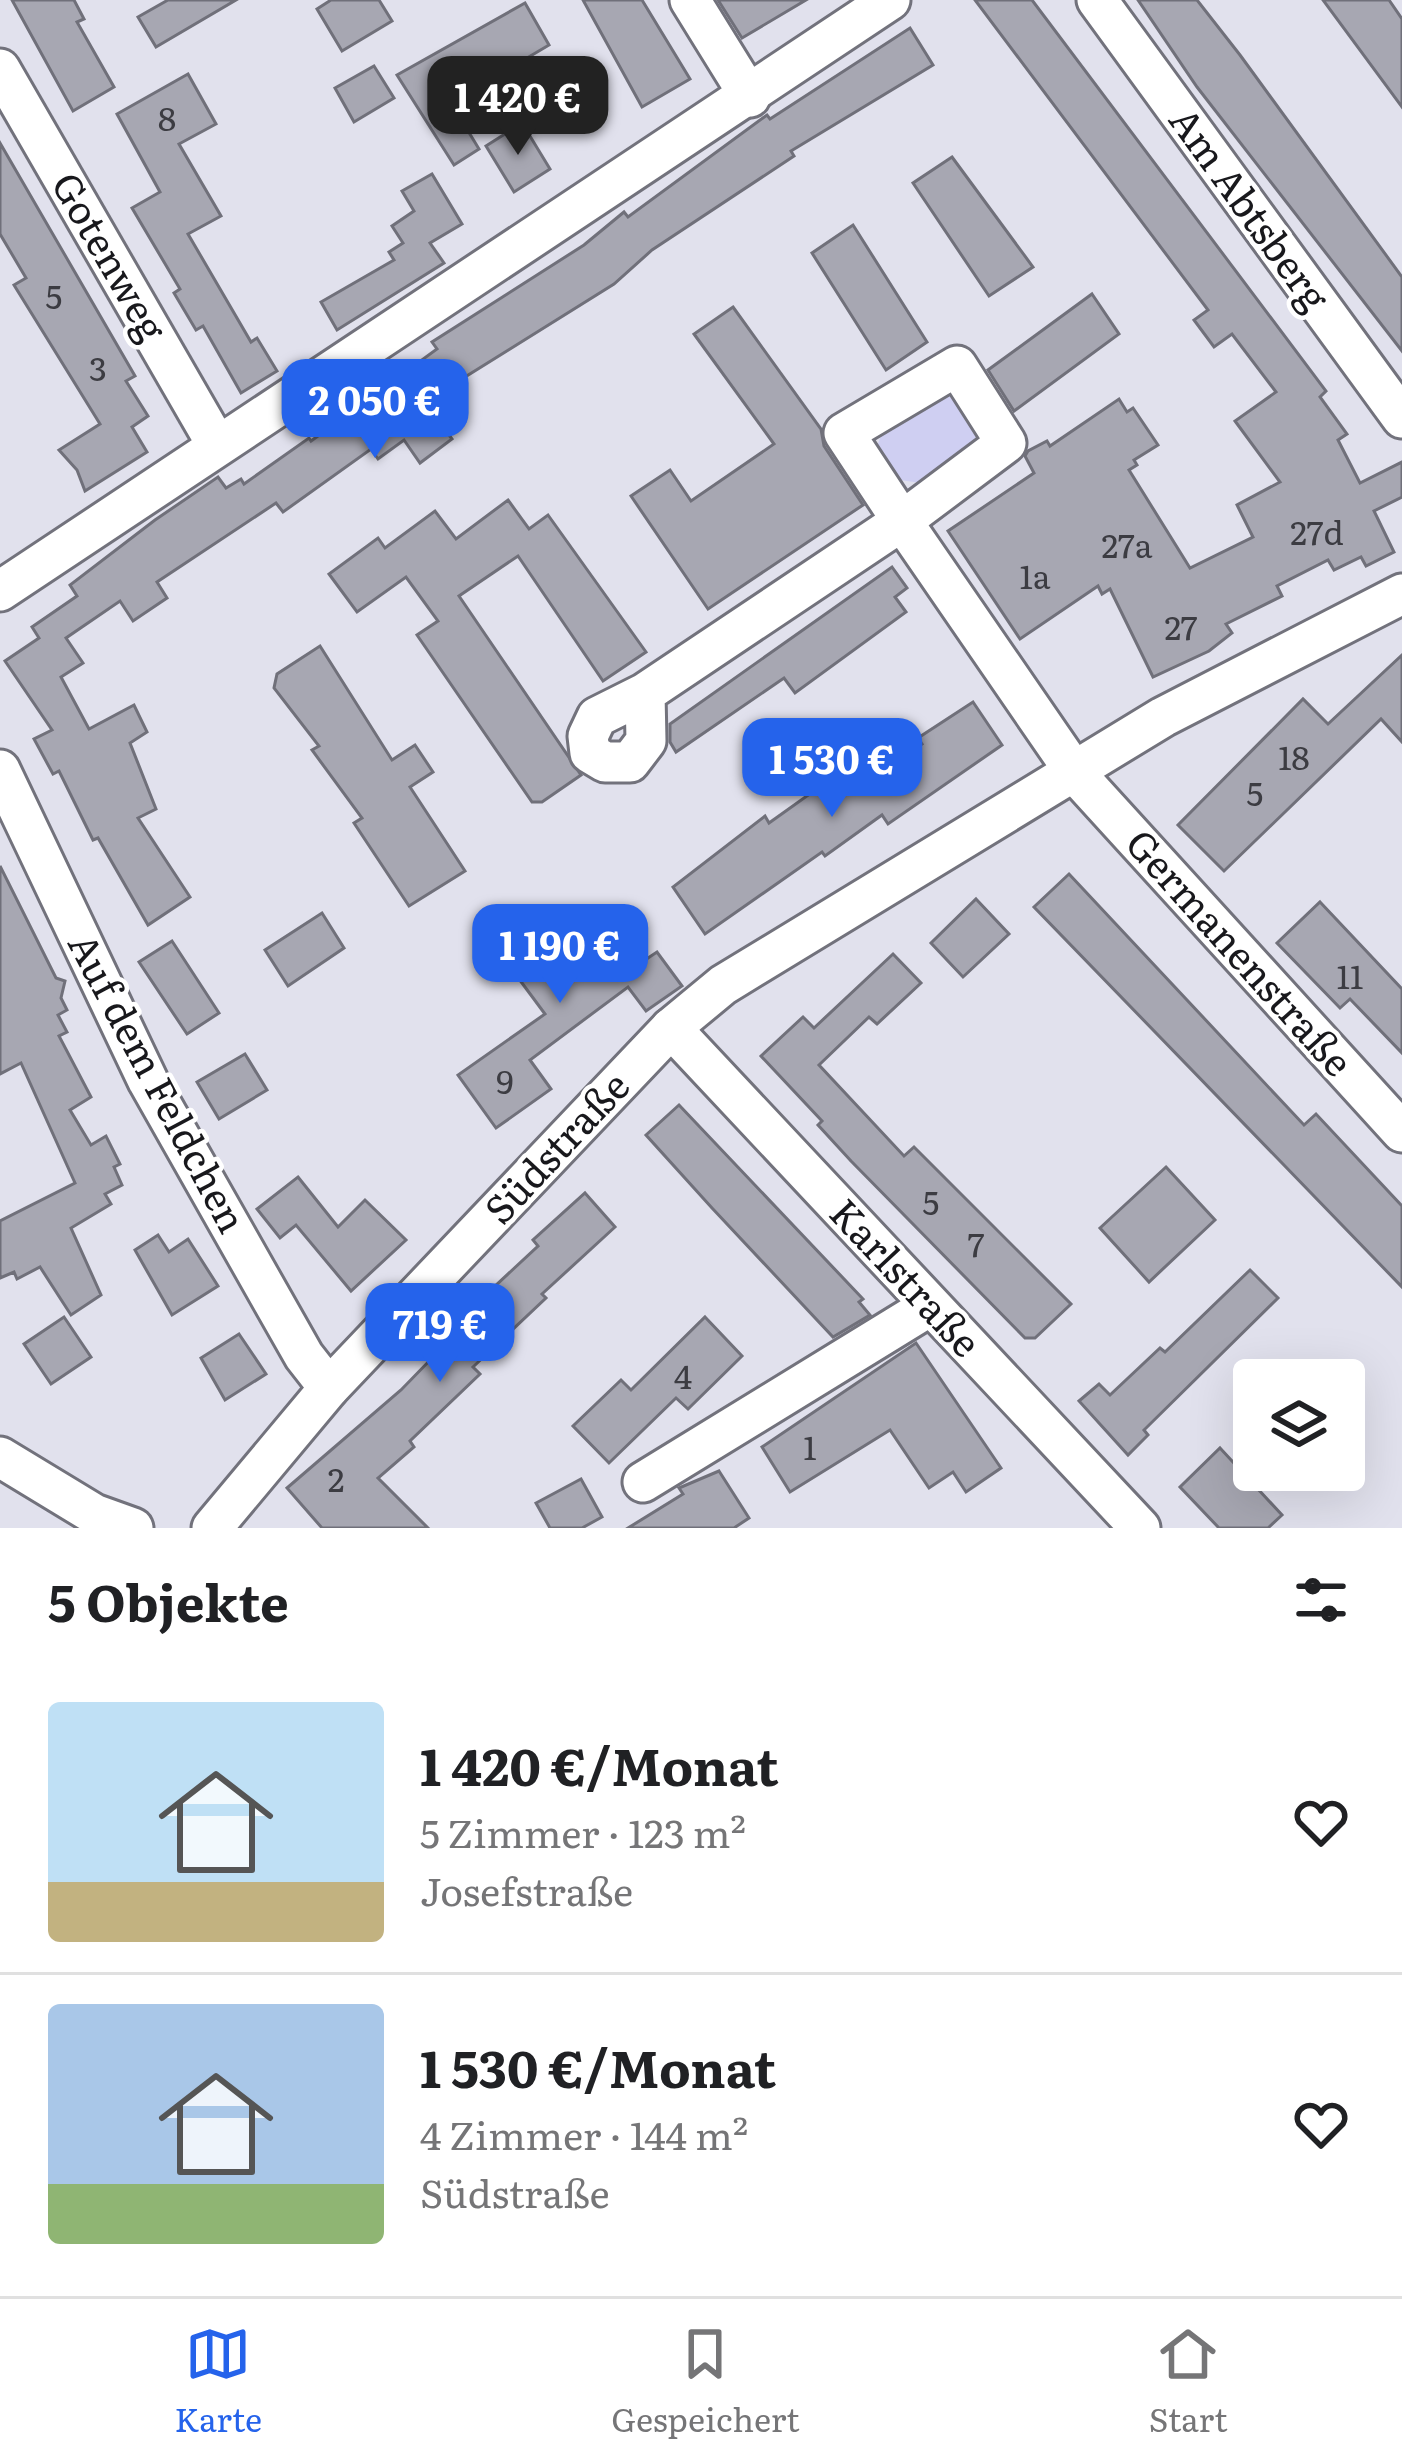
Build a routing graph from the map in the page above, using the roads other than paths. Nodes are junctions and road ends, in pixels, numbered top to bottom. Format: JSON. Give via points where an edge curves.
{"nodes":[{"id":1,"x":690,"y":0,"type":"edge"},
{"id":2,"x":890,"y":0,"type":"edge"},
{"id":3,"x":1096,"y":0,"type":"edge"},
{"id":4,"x":0,"y":69,"type":"edge"},
{"id":5,"x":750,"y":97,"type":"junction"},
{"id":6,"x":1402,"y":418,"type":"edge"},
{"id":7,"x":217,"y":445,"type":"junction"},
{"id":8,"x":0,"y":591,"type":"edge"},
{"id":9,"x":1402,"y":594,"type":"edge"},
{"id":10,"x":645,"y":694,"type":"dead end"},
{"id":11,"x":0,"y":770,"type":"edge"},
{"id":12,"x":1076,"y":774,"type":"junction"},
{"id":13,"x":670,"y":1028,"type":"junction"},
{"id":14,"x":1402,"y":1132,"type":"edge"},
{"id":15,"x":930,"y":1306,"type":"junction"},
{"id":16,"x":329,"y":1388,"type":"junction"},
{"id":17,"x":0,"y":1457,"type":"edge"},
{"id":18,"x":643,"y":1482,"type":"dead end"},
{"id":19,"x":86,"y":1521,"type":"edge"},
{"id":20,"x":133,"y":1528,"type":"edge"},
{"id":21,"x":212,"y":1528,"type":"edge"},
{"id":22,"x":1140,"y":1528,"type":"edge"}],
"edges":[{"from":1,"to":5,"type":"street"},
{"from":2,"to":5,"type":"street"},
{"from":3,"to":6,"type":"street","name":"Am Abtsberg"},
{"from":4,"to":7,"type":"street","name":"Gotenweg"},
{"from":5,"to":7,"type":"street"},
{"from":7,"to":8,"type":"street"},
{"from":9,"to":12,"type":"street","name":"Südstraße","via":[[1163,717]]},
{"from":10,"to":12,"type":"street","name":"Germanenstraße","via":[[902,521]]},
{"from":11,"to":16,"type":"street","name":"Auf dem Feldchen","via":[[148,1081]]},
{"from":12,"to":13,"type":"street","name":"Südstraße","via":[[722,986]]},
{"from":12,"to":14,"type":"street","name":"Germanenstraße"},
{"from":13,"to":15,"type":"street","name":"Karlstraße"},
{"from":13,"to":16,"type":"street","name":"Südstraße"},
{"from":15,"to":18,"type":"street"},
{"from":15,"to":22,"type":"street","name":"Karlstraße"},
{"from":16,"to":21,"type":"street","name":"Südstraße"},
{"from":17,"to":19,"type":"street"},
{"from":19,"to":20,"type":"street"}]}
